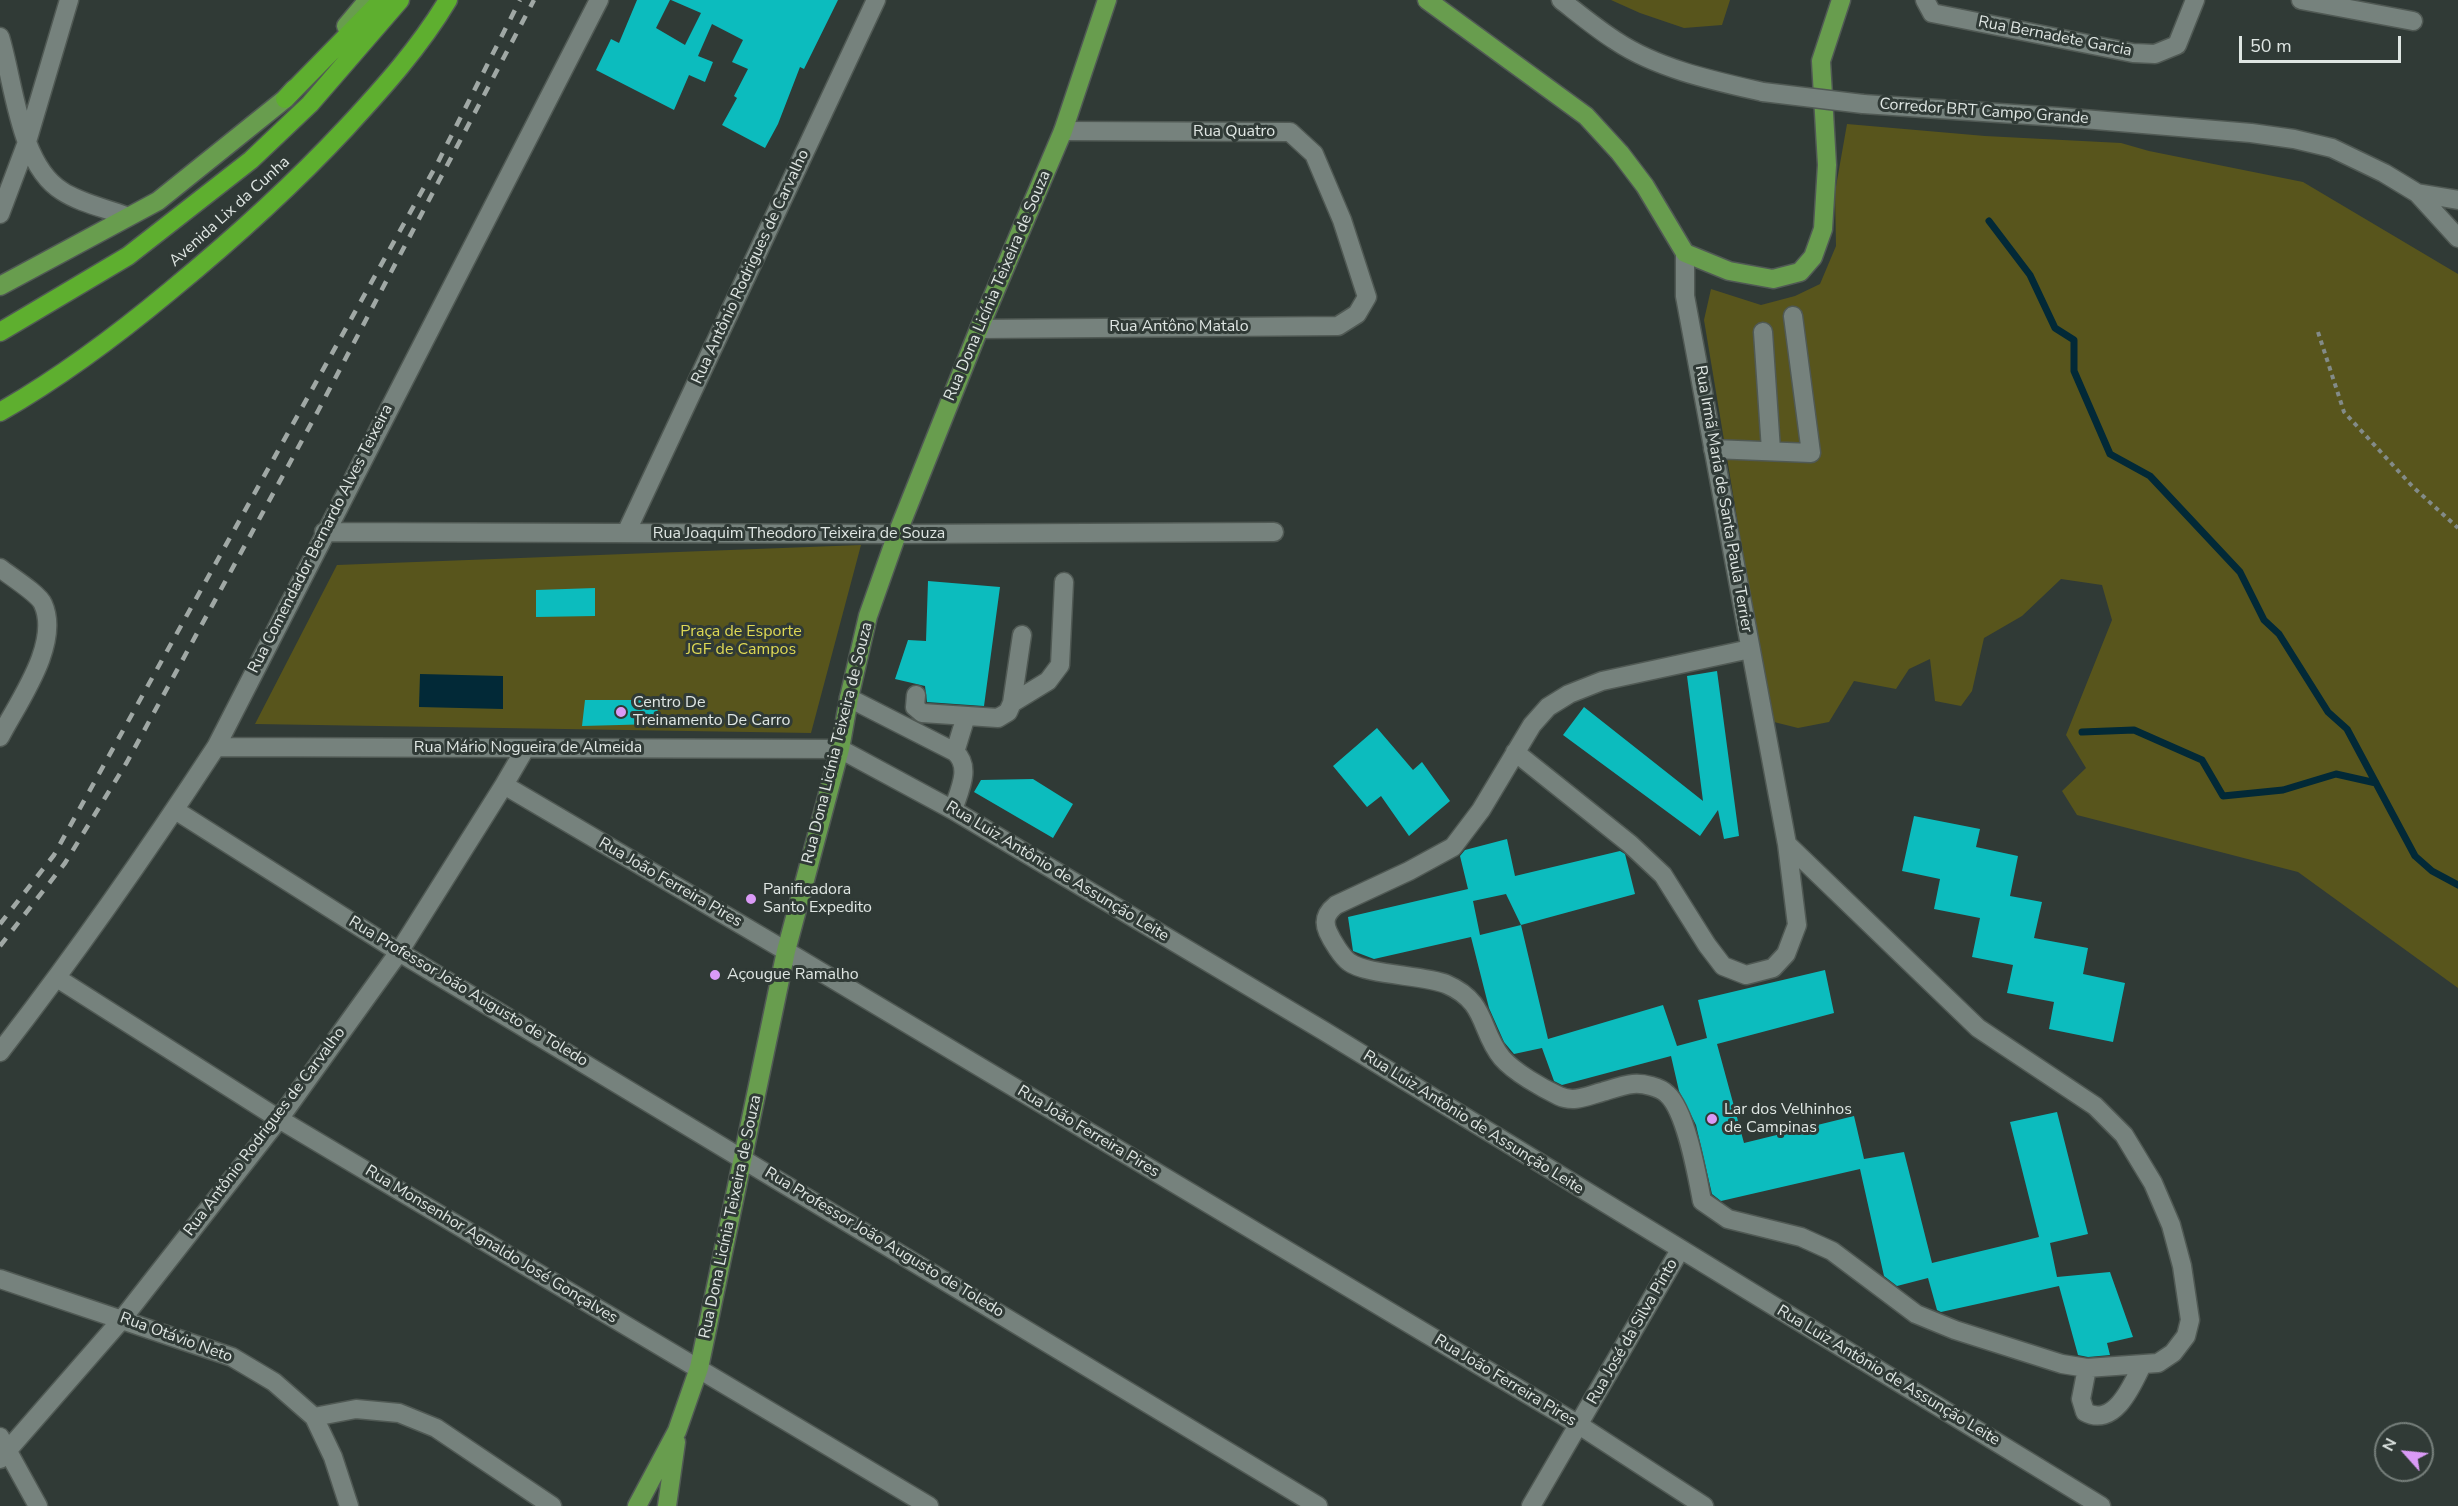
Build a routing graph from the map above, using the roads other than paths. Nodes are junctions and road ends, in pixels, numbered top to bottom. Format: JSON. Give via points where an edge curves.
{"nodes":[{"id":1,"x":69,"y":0,"type":"edge"},
{"id":2,"x":368,"y":0,"type":"edge"},
{"id":3,"x":382,"y":0,"type":"edge"},
{"id":4,"x":400,"y":0,"type":"edge"},
{"id":5,"x":448,"y":0,"type":"edge"},
{"id":6,"x":599,"y":0,"type":"edge"},
{"id":7,"x":876,"y":0,"type":"edge"},
{"id":8,"x":1107,"y":0,"type":"edge"},
{"id":9,"x":1427,"y":0,"type":"edge"},
{"id":10,"x":1561,"y":0,"type":"edge"},
{"id":11,"x":1841,"y":0,"type":"edge"},
{"id":12,"x":2195,"y":0,"type":"edge"},
{"id":13,"x":2301,"y":0,"type":"edge"},
{"id":14,"x":1928,"y":6,"type":"edge"},
{"id":15,"x":2413,"y":21,"type":"dead end"},
{"id":16,"x":0,"y":40,"type":"edge"},
{"id":17,"x":285,"y":99,"type":"junction"},
{"id":18,"x":1063,"y":131,"type":"junction"},
{"id":19,"x":26,"y":145,"type":"junction"},
{"id":20,"x":2417,"y":193,"type":"junction"},
{"id":21,"x":2458,"y":200,"type":"edge"},
{"id":22,"x":0,"y":214,"type":"edge"},
{"id":23,"x":126,"y":216,"type":"junction"},
{"id":24,"x":2458,"y":238,"type":"edge"},
{"id":25,"x":1685,"y":252,"type":"junction"},
{"id":26,"x":0,"y":286,"type":"edge"},
{"id":27,"x":1367,"y":297,"type":"joint"},
{"id":28,"x":1792,"y":316,"type":"dead end"},
{"id":29,"x":979,"y":329,"type":"junction"},
{"id":30,"x":0,"y":332,"type":"edge"},
{"id":31,"x":1763,"y":332,"type":"dead end"},
{"id":32,"x":0,"y":412,"type":"edge"},
{"id":33,"x":1713,"y":449,"type":"junction"},
{"id":34,"x":1771,"y":450,"type":"junction"},
{"id":35,"x":324,"y":532,"type":"junction"},
{"id":36,"x":1274,"y":532,"type":"dead end"},
{"id":37,"x":626,"y":533,"type":"junction"},
{"id":38,"x":897,"y":534,"type":"junction"},
{"id":39,"x":0,"y":568,"type":"edge"},
{"id":40,"x":1064,"y":582,"type":"dead end"},
{"id":41,"x":1022,"y":635,"type":"dead end"},
{"id":42,"x":1750,"y":649,"type":"junction"},
{"id":43,"x":916,"y":695,"type":"dead end"},
{"id":44,"x":849,"y":698,"type":"junction"},
{"id":45,"x":1012,"y":703,"type":"junction"},
{"id":46,"x":966,"y":716,"type":"junction"},
{"id":47,"x":0,"y":737,"type":"edge"},
{"id":48,"x":216,"y":747,"type":"junction"},
{"id":49,"x":525,"y":748,"type":"junction"},
{"id":50,"x":840,"y":749,"type":"junction"},
{"id":51,"x":956,"y":752,"type":"junction"},
{"id":52,"x":1515,"y":752,"type":"junction"},
{"id":53,"x":504,"y":785,"type":"junction"},
{"id":54,"x":175,"y":810,"type":"junction"},
{"id":55,"x":953,"y":810,"type":"junction"},
{"id":56,"x":1787,"y":844,"type":"junction"},
{"id":57,"x":786,"y":951,"type":"junction"},
{"id":58,"x":399,"y":952,"type":"junction"},
{"id":59,"x":57,"y":978,"type":"junction"},
{"id":60,"x":0,"y":1052,"type":"edge"},
{"id":61,"x":279,"y":1119,"type":"junction"},
{"id":62,"x":744,"y":1158,"type":"junction"},
{"id":63,"x":1680,"y":1250,"type":"junction"},
{"id":64,"x":0,"y":1279,"type":"edge"},
{"id":65,"x":123,"y":1318,"type":"junction"},
{"id":66,"x":2142,"y":1365,"type":"junction"},
{"id":67,"x":699,"y":1368,"type":"junction"},
{"id":68,"x":2087,"y":1368,"type":"junction"},
{"id":69,"x":314,"y":1417,"type":"junction"},
{"id":70,"x":1579,"y":1425,"type":"junction"},
{"id":71,"x":677,"y":1431,"type":"junction"},
{"id":72,"x":3,"y":1448,"type":"edge"},
{"id":73,"x":38,"y":1506,"type":"edge"},
{"id":74,"x":349,"y":1506,"type":"edge"},
{"id":75,"x":552,"y":1506,"type":"edge"},
{"id":76,"x":637,"y":1506,"type":"edge"},
{"id":77,"x":667,"y":1506,"type":"edge"},
{"id":78,"x":929,"y":1506,"type":"edge"},
{"id":79,"x":1318,"y":1506,"type":"edge"},
{"id":80,"x":1531,"y":1506,"type":"edge"},
{"id":81,"x":1704,"y":1506,"type":"edge"},
{"id":82,"x":2101,"y":1506,"type":"edge"}],
"edges":[{"from":1,"to":19,"type":"street"},
{"from":2,"to":17,"type":"main road"},
{"from":3,"to":17,"type":"highway"},
{"from":4,"to":30,"type":"highway","name":"Avenida Lix da Cunha","via":[[317,97],[250,160],[128,256]]},
{"from":5,"to":32,"type":"highway","name":"Avenida Lix da Cunha","via":[[374,97],[251,223],[94,352]]},
{"from":6,"to":35,"type":"street","name":"Rua Comendador Bernardo Alves Teixeira"},
{"from":7,"to":37,"type":"street","name":"Rua Antônio Rodrigues de Carvalho"},
{"from":8,"to":18,"type":"main road","name":"Rua Dona Licínia Teixeira de Souza"},
{"from":9,"to":25,"type":"main road","name":"Rua Irmã Maria de Santa Paula Terrier","via":[[1586,116],[1645,186]]},
{"from":10,"to":20,"type":"street","name":"Corredor BRT Campo Grande","bridge":true,"via":[[1618,42],[1665,64],[1764,92],[1863,104],[2294,139],[2332,148]]},
{"from":11,"to":25,"type":"main road","via":[[1821,62],[1827,165],[1823,229],[1813,257],[1800,272],[1773,279],[1729,271]]},
{"from":12,"to":14,"type":"street","name":"Rua Bernadete Garcia","via":[[2176,45],[2155,54],[2133,53]]},
{"from":13,"to":15,"type":"street"},
{"from":16,"to":19,"type":"street"},
{"from":17,"to":23,"type":"main road","via":[[158,201]]},
{"from":18,"to":27,"type":"street","name":"Rua Quatro","via":[[1290,132],[1314,154],[1342,220]]},
{"from":18,"to":29,"type":"main road","name":"Rua Dona Licínia Teixeira de Souza"},
{"from":19,"to":22,"type":"street"},
{"from":19,"to":23,"type":"street","via":[[48,181],[62,192]]},
{"from":20,"to":21,"type":"street","name":"Corredor BRT Campo Grande"},
{"from":20,"to":24,"type":"street","name":"Corredor BRT Campo Grande"},
{"from":23,"to":26,"type":"main road"},
{"from":25,"to":33,"type":"street","name":"Rua Irmã Maria de Santa Paula Terrier","via":[[1686,296]]},
{"from":27,"to":29,"type":"street","name":"Rua Antôno Matalo","via":[[1357,314],[1338,326]]},
{"from":28,"to":34,"type":"street","via":[[1811,453]]},
{"from":29,"to":38,"type":"main road","name":"Rua Dona Licínia Teixeira de Souza"},
{"from":31,"to":34,"type":"street"},
{"from":33,"to":34,"type":"street"},
{"from":33,"to":42,"type":"street","name":"Rua Irmã Maria de Santa Paula Terrier"},
{"from":35,"to":37,"type":"street","name":"Rua Joaquim Theodoro Teixeira de Souza"},
{"from":35,"to":48,"type":"street","name":"Rua Comendador Bernardo Alves Teixeira"},
{"from":36,"to":38,"type":"street","name":"Rua Joaquim Theodoro Teixeira de Souza"},
{"from":37,"to":38,"type":"street","name":"Rua Joaquim Theodoro Teixeira de Souza"},
{"from":38,"to":44,"type":"main road","name":"Rua Dona Licínia Teixeira de Souza","via":[[868,616]]},
{"from":39,"to":47,"type":"street","via":[[43,602],[48,625],[44,653]]},
{"from":40,"to":45,"type":"street","via":[[1060,665],[1048,681]]},
{"from":41,"to":45,"type":"street"},
{"from":42,"to":52,"type":"street","via":[[1602,681],[1569,694],[1548,707]]},
{"from":42,"to":56,"type":"street","name":"Rua Irmã Maria de Santa Paula Terrier"},
{"from":43,"to":46,"type":"street","via":[[915,707],[922,713]]},
{"from":44,"to":50,"type":"main road","name":"Rua Dona Licínia Teixeira de Souza"},
{"from":44,"to":51,"type":"street"},
{"from":45,"to":46,"type":"street","via":[[1008,712],[998,718]]},
{"from":46,"to":51,"type":"street"},
{"from":48,"to":49,"type":"street","name":"Rua Mário Nogueira de Almeida"},
{"from":48,"to":54,"type":"street","name":"Rua Comendador Bernardo Alves Teixeira"},
{"from":49,"to":50,"type":"street","name":"Rua Mário Nogueira de Almeida"},
{"from":49,"to":53,"type":"street"},
{"from":50,"to":55,"type":"street","name":"Rua Luiz Antônio de Assunção Leite"},
{"from":50,"to":57,"type":"main road","name":"Rua Dona Licínia Teixeira de Souza"},
{"from":51,"to":55,"type":"street","via":[[962,758],[964,772]]},
{"from":52,"to":56,"type":"street","name":"Rua Irmã Maria de Santa Paula Terrier","via":[[1663,875],[1723,966],[1746,975],[1773,968],[1786,954],[1797,925]]},
{"from":52,"to":68,"type":"street","via":[[1481,810],[1453,847],[1328,911],[1328,933],[1349,962],[1445,984],[1460,993],[1478,1009],[1502,1058],[1561,1097],[1578,1100],[1634,1084],[1667,1093],[1679,1109],[1702,1201],[1728,1219],[1801,1237],[1832,1251],[1916,1314],[2062,1364]]},
{"from":53,"to":57,"type":"street","name":"Rua João Ferreira Pires"},
{"from":53,"to":58,"type":"street","name":"Rua Antônio Rodrigues de Carvalho"},
{"from":54,"to":58,"type":"street","name":"Rua Professor João Augusto de Toledo"},
{"from":54,"to":59,"type":"street","name":"Rua Comendador Bernardo Alves Teixeira"},
{"from":55,"to":63,"type":"street","name":"Rua Luiz Antônio de Assunção Leite","via":[[1324,1031]]},
{"from":56,"to":66,"type":"street","via":[[1978,1028],[2095,1106],[2124,1135],[2153,1183],[2171,1225],[2190,1320],[2186,1336],[2173,1353],[2158,1363]]},
{"from":57,"to":62,"type":"main road","name":"Rua Dona Licínia Teixeira de Souza"},
{"from":57,"to":70,"type":"street","name":"Rua João Ferreira Pires"},
{"from":58,"to":61,"type":"street","name":"Rua Antônio Rodrigues de Carvalho"},
{"from":58,"to":62,"type":"street","name":"Rua Professor João Augusto de Toledo"},
{"from":59,"to":60,"type":"street","name":"Rua Comendador Bernardo Alves Teixeira"},
{"from":59,"to":61,"type":"street","name":"Rua Monsenhor Agnaldo José Gonçalves"},
{"from":61,"to":65,"type":"street","name":"Rua Antônio Rodrigues de Carvalho"},
{"from":61,"to":67,"type":"street","name":"Rua Monsenhor Agnaldo José Gonçalves"},
{"from":62,"to":67,"type":"main road","name":"Rua Dona Licínia Teixeira de Souza"},
{"from":62,"to":79,"type":"street","name":"Rua Professor João Augusto de Toledo"},
{"from":63,"to":70,"type":"street","name":"Rua José da Silva Pinto"},
{"from":63,"to":82,"type":"street","name":"Rua Luiz Antônio de Assunção Leite"},
{"from":64,"to":65,"type":"street","name":"Rua Otávio Neto"},
{"from":65,"to":69,"type":"street","name":"Rua Otávio Neto","via":[[232,1356],[274,1382]]},
{"from":65,"to":72,"type":"street","name":"Rua Antônio Rodrigues de Carvalho"},
{"from":66,"to":68,"type":"street"},
{"from":66,"to":68,"type":"street","via":[[2119,1405],[2094,1417],[2085,1412],[2081,1400]]},
{"from":67,"to":71,"type":"main road","name":"Rua Dona Licínia Teixeira de Souza"},
{"from":67,"to":78,"type":"street","name":"Rua Monsenhor Agnaldo José Gonçalves"},
{"from":69,"to":74,"type":"street","name":"Rua Otávio Neto","via":[[333,1457]]},
{"from":69,"to":75,"type":"street","via":[[356,1409],[399,1413],[436,1428]]},
{"from":70,"to":80,"type":"street","name":"Rua José da Silva Pinto"},
{"from":70,"to":81,"type":"street","name":"Rua João Ferreira Pires"},
{"from":71,"to":76,"type":"main road","name":"Rua Dona Licínia Teixeira de Souza"},
{"from":71,"to":77,"type":"main road"},
{"from":72,"to":73,"type":"street"}]}
